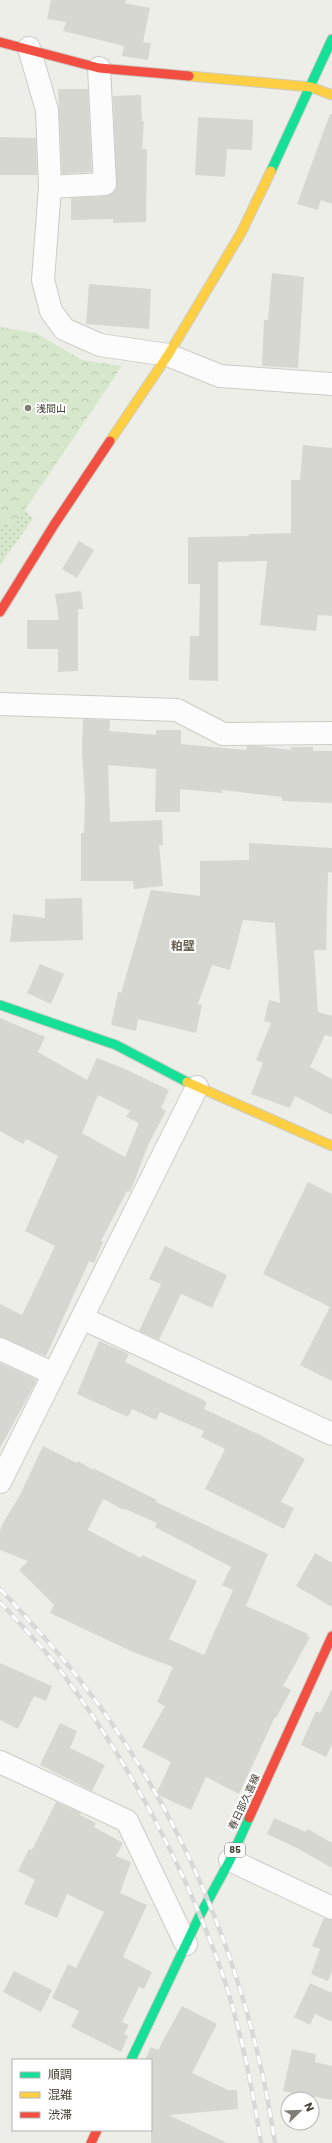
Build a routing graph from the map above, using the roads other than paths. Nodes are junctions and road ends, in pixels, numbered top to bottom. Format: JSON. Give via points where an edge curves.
{"nodes":[{"id":1,"x":332,"y":39,"type":"edge"},
{"id":2,"x":0,"y":42,"type":"edge"},
{"id":3,"x":29,"y":48,"type":"junction"},
{"id":4,"x":99,"y":68,"type":"junction"},
{"id":5,"x":311,"y":87,"type":"junction"},
{"id":6,"x":332,"y":95,"type":"edge"},
{"id":7,"x":50,"y":187,"type":"junction"},
{"id":8,"x":168,"y":355,"type":"junction"},
{"id":9,"x":332,"y":384,"type":"edge"},
{"id":10,"x":0,"y":612,"type":"edge"},
{"id":11,"x":0,"y":704,"type":"edge"},
{"id":12,"x":332,"y":733,"type":"edge"},
{"id":13,"x":0,"y":1005,"type":"edge"},
{"id":14,"x":197,"y":1087,"type":"junction"},
{"id":15,"x":332,"y":1146,"type":"edge"},
{"id":16,"x":82,"y":1318,"type":"junction"},
{"id":17,"x":0,"y":1349,"type":"edge"},
{"id":18,"x":54,"y":1374,"type":"junction"},
{"id":19,"x":332,"y":1434,"type":"edge"},
{"id":20,"x":0,"y":1482,"type":"edge"},
{"id":21,"x":332,"y":1636,"type":"edge"},
{"id":22,"x":0,"y":1762,"type":"edge"},
{"id":23,"x":230,"y":1860,"type":"junction"},
{"id":24,"x":332,"y":1908,"type":"edge"},
{"id":25,"x":186,"y":1944,"type":"junction"},
{"id":26,"x":131,"y":2059,"type":"edge"},
{"id":27,"x":97,"y":2131,"type":"edge"},
{"id":28,"x":91,"y":2143,"type":"edge"}],
"edges":[{"from":1,"to":5,"type":"street"},
{"from":2,"to":3,"type":"street"},
{"from":3,"to":4,"type":"street"},
{"from":3,"to":7,"type":"street","via":[[46,110]]},
{"from":4,"to":5,"type":"street"},
{"from":4,"to":7,"type":"street","via":[[105,184]]},
{"from":5,"to":6,"type":"street"},
{"from":5,"to":8,"type":"street","via":[[241,233]]},
{"from":7,"to":8,"type":"street","via":[[43,280],[51,311],[64,329],[100,345]]},
{"from":8,"to":9,"type":"street","via":[[220,376]]},
{"from":8,"to":10,"type":"street","via":[[54,525]]},
{"from":11,"to":12,"type":"street","via":[[177,710],[223,734]]},
{"from":13,"to":14,"type":"street","via":[[116,1045]]},
{"from":14,"to":15,"type":"street"},
{"from":14,"to":16,"type":"street"},
{"from":16,"to":18,"type":"street"},
{"from":16,"to":19,"type":"street"},
{"from":17,"to":18,"type":"street"},
{"from":18,"to":20,"type":"street"},
{"from":21,"to":23,"type":"street","name":"春日部久喜線","number":"85"},
{"from":22,"to":25,"type":"street","via":[[127,1821]]},
{"from":23,"to":24,"type":"street"},
{"from":23,"to":25,"type":"street","name":"春日部久喜線","number":"85"},
{"from":25,"to":26,"type":"street","name":"春日部久喜線","number":"85"},
{"from":27,"to":28,"type":"street"}]}
